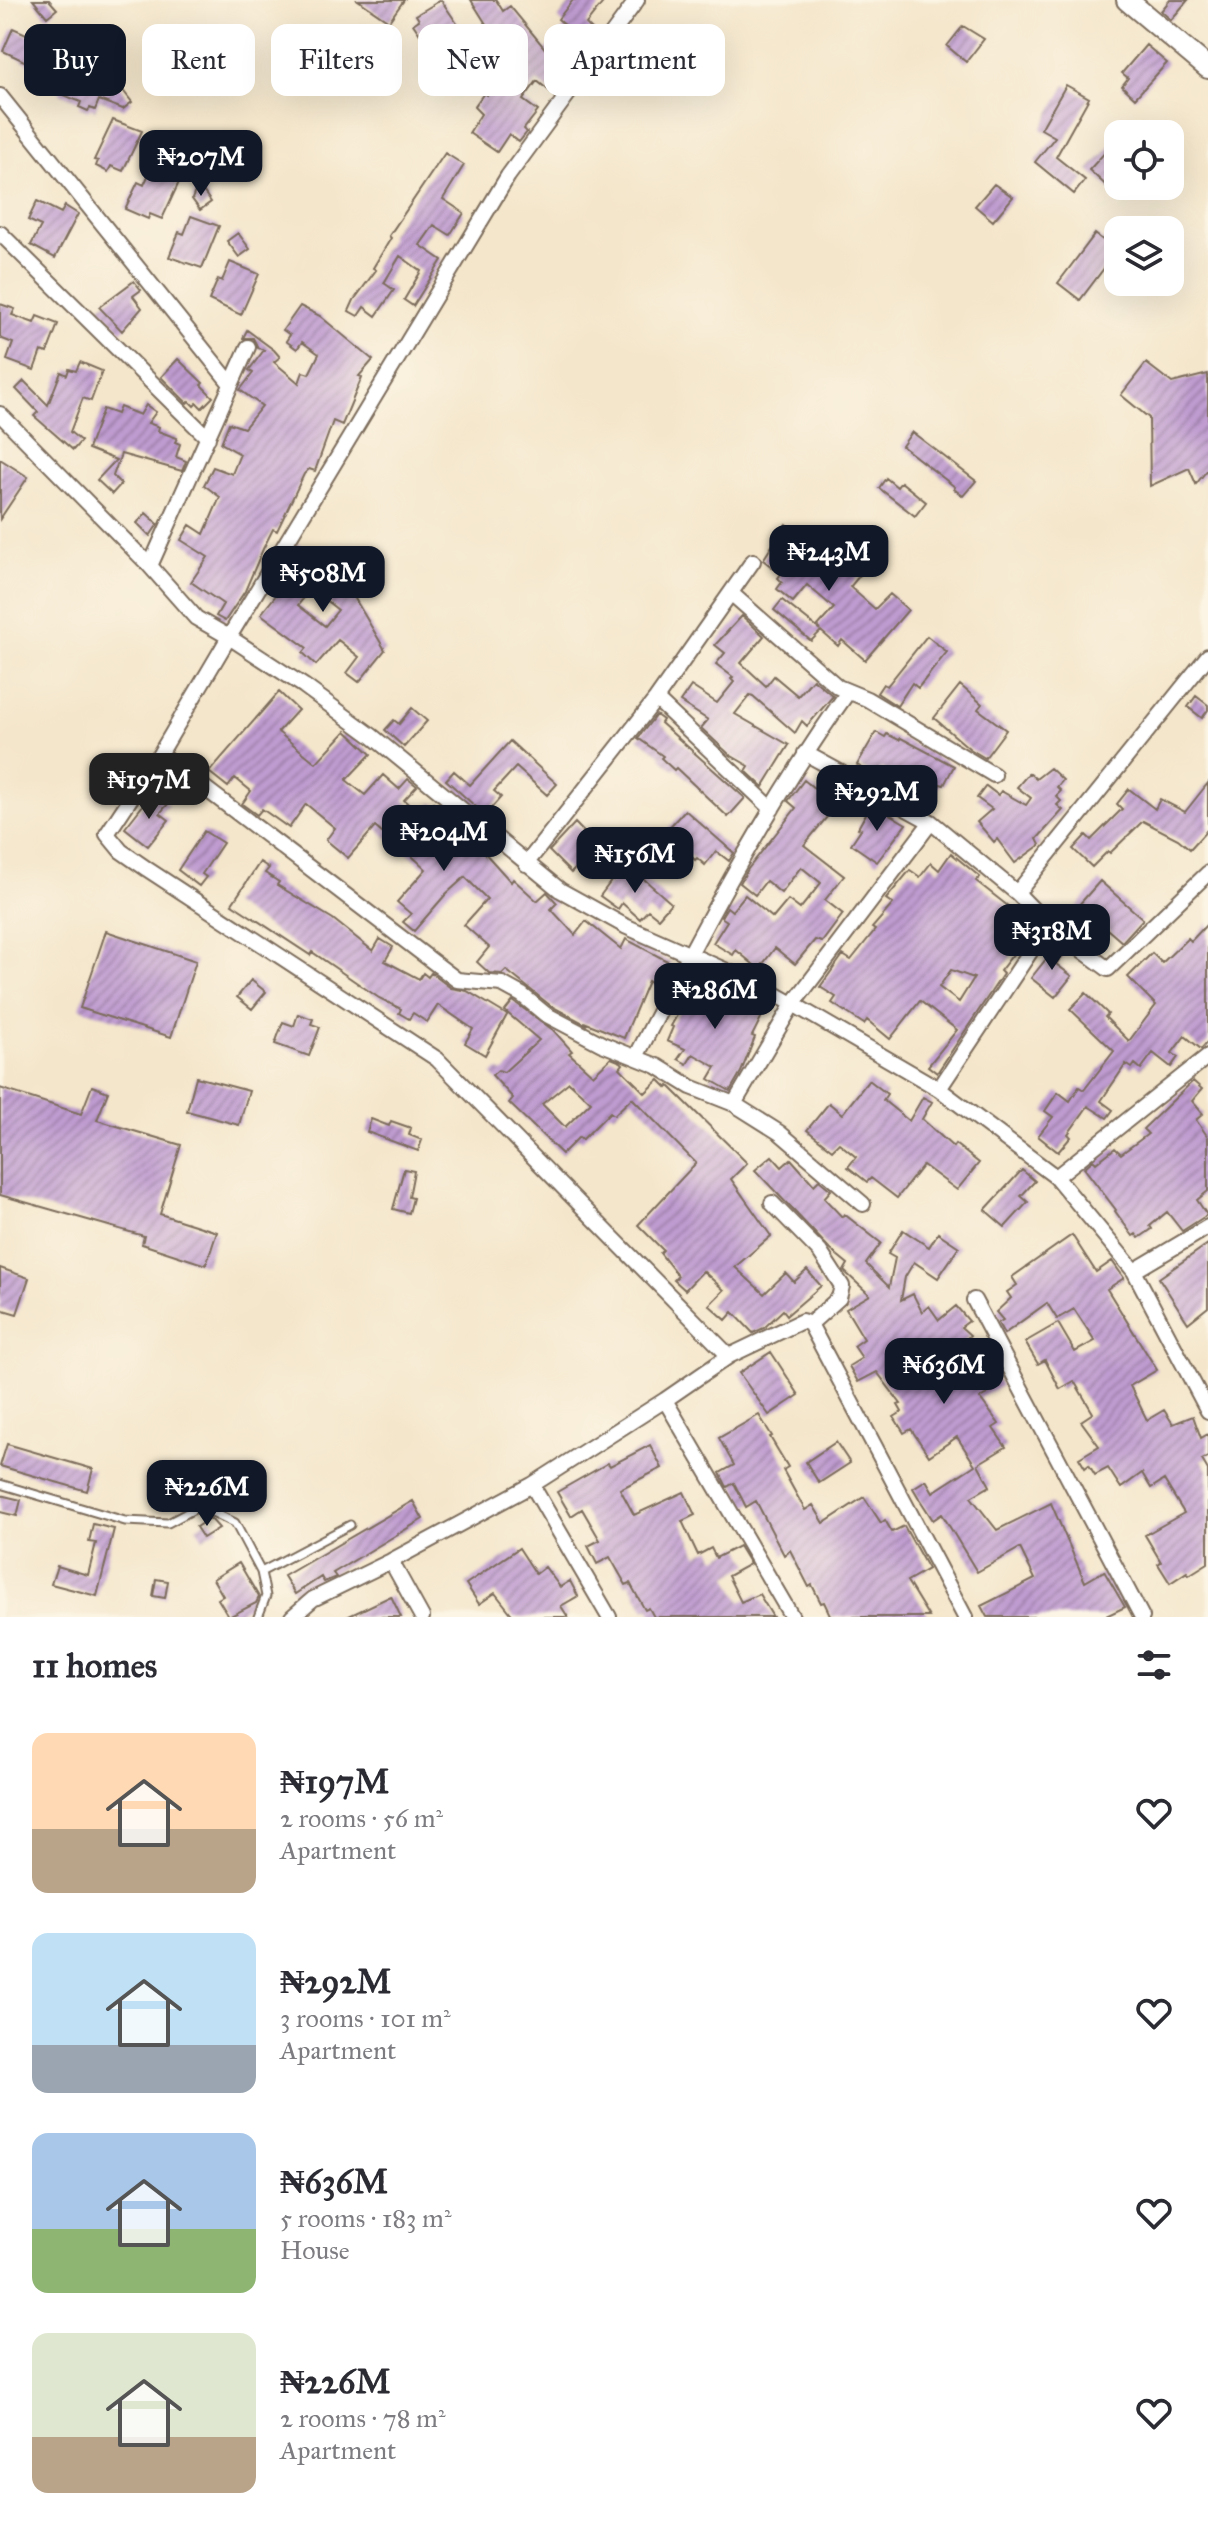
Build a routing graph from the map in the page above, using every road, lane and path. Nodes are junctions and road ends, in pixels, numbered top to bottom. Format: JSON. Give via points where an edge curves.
{"nodes":[{"id":1,"x":637,"y":0,"type":"edge"},
{"id":2,"x":1127,"y":0,"type":"edge"},
{"id":3,"x":1208,"y":68,"type":"edge"},
{"id":4,"x":0,"y":96,"type":"edge"},
{"id":5,"x":0,"y":233,"type":"edge"},
{"id":6,"x":248,"y":347,"type":"dead end"},
{"id":7,"x":231,"y":384,"type":"junction"},
{"id":8,"x":0,"y":414,"type":"edge"},
{"id":9,"x":208,"y":438,"type":"junction"},
{"id":10,"x":753,"y":561,"type":"dead end"},
{"id":11,"x":150,"y":566,"type":"junction"},
{"id":12,"x":732,"y":594,"type":"junction"},
{"id":13,"x":229,"y":637,"type":"junction"},
{"id":14,"x":1208,"y":656,"type":"edge"},
{"id":15,"x":848,"y":692,"type":"junction"},
{"id":16,"x":656,"y":699,"type":"junction"},
{"id":17,"x":805,"y":753,"type":"junction"},
{"id":18,"x":160,"y":754,"type":"junction"},
{"id":19,"x":994,"y":775,"type":"dead end"},
{"id":20,"x":772,"y":809,"type":"junction"},
{"id":21,"x":931,"y":822,"type":"junction"},
{"id":22,"x":526,"y":864,"type":"junction"},
{"id":23,"x":1208,"y":873,"type":"edge"},
{"id":24,"x":1017,"y":893,"type":"junction"},
{"id":25,"x":1048,"y":925,"type":"junction"},
{"id":26,"x":688,"y":956,"type":"junction"},
{"id":27,"x":793,"y":1004,"type":"junction"},
{"id":28,"x":1208,"y":1056,"type":"edge"},
{"id":29,"x":636,"y":1057,"type":"junction"},
{"id":30,"x":939,"y":1089,"type":"junction"},
{"id":31,"x":734,"y":1104,"type":"junction"},
{"id":32,"x":1056,"y":1177,"type":"junction"},
{"id":33,"x":772,"y":1203,"type":"dead end"},
{"id":34,"x":863,"y":1204,"type":"dead end"},
{"id":35,"x":1208,"y":1227,"type":"edge"},
{"id":36,"x":1134,"y":1271,"type":"junction"},
{"id":37,"x":974,"y":1300,"type":"dead end"},
{"id":38,"x":810,"y":1324,"type":"junction"},
{"id":39,"x":729,"y":1356,"type":"junction"},
{"id":40,"x":665,"y":1400,"type":"junction"},
{"id":41,"x":1206,"y":1402,"type":"edge"},
{"id":42,"x":0,"y":1484,"type":"edge"},
{"id":43,"x":532,"y":1485,"type":"junction"},
{"id":44,"x":350,"y":1525,"type":"dead end"},
{"id":45,"x":391,"y":1561,"type":"junction"},
{"id":46,"x":261,"y":1572,"type":"junction"},
{"id":47,"x":258,"y":1617,"type":"edge"},
{"id":48,"x":292,"y":1617,"type":"edge"},
{"id":49,"x":422,"y":1617,"type":"edge"},
{"id":50,"x":609,"y":1617,"type":"edge"},
{"id":51,"x":792,"y":1617,"type":"edge"},
{"id":52,"x":965,"y":1617,"type":"edge"},
{"id":53,"x":1142,"y":1617,"type":"edge"}],
"edges":[{"from":1,"to":13,"type":"street","via":[[508,176]]},
{"from":2,"to":3,"type":"street"},
{"from":4,"to":7,"type":"street"},
{"from":5,"to":9,"type":"street"},
{"from":6,"to":7,"type":"street"},
{"from":7,"to":9,"type":"street"},
{"from":8,"to":11,"type":"street"},
{"from":9,"to":11,"type":"street"},
{"from":10,"to":12,"type":"street"},
{"from":11,"to":13,"type":"street","via":[[196,618]]},
{"from":12,"to":15,"type":"street"},
{"from":12,"to":16,"type":"street"},
{"from":13,"to":18,"type":"street"},
{"from":13,"to":22,"type":"street","via":[[372,736]]},
{"from":14,"to":24,"type":"street"},
{"from":15,"to":17,"type":"street"},
{"from":15,"to":19,"type":"street"},
{"from":16,"to":20,"type":"street"},
{"from":16,"to":22,"type":"street"},
{"from":17,"to":20,"type":"street"},
{"from":17,"to":21,"type":"street"},
{"from":18,"to":29,"type":"street","via":[[457,980],[502,984],[545,1014]]},
{"from":18,"to":39,"type":"street","via":[[107,834],[113,842],[437,1059]]},
{"from":20,"to":26,"type":"street"},
{"from":21,"to":24,"type":"street"},
{"from":21,"to":27,"type":"street"},
{"from":22,"to":26,"type":"street","via":[[560,890]]},
{"from":23,"to":25,"type":"street","via":[[1108,969]]},
{"from":24,"to":25,"type":"street"},
{"from":25,"to":30,"type":"street"},
{"from":26,"to":27,"type":"street"},
{"from":26,"to":29,"type":"street"},
{"from":27,"to":30,"type":"street"},
{"from":27,"to":31,"type":"street"},
{"from":28,"to":32,"type":"street"},
{"from":29,"to":31,"type":"street"},
{"from":30,"to":32,"type":"street"},
{"from":31,"to":34,"type":"street","via":[[780,1133]]},
{"from":32,"to":36,"type":"street"},
{"from":33,"to":38,"type":"street","via":[[820,1252],[842,1286],[839,1298]]},
{"from":35,"to":36,"type":"street"},
{"from":36,"to":41,"type":"street"},
{"from":37,"to":53,"type":"street"},
{"from":38,"to":39,"type":"street","via":[[802,1321]]},
{"from":38,"to":52,"type":"street"},
{"from":39,"to":40,"type":"street"},
{"from":40,"to":43,"type":"street"},
{"from":40,"to":51,"type":"street"},
{"from":42,"to":46,"type":"lane","via":[[125,1521],[168,1523],[200,1506],[235,1523]]},
{"from":43,"to":45,"type":"street"},
{"from":43,"to":50,"type":"street"},
{"from":44,"to":46,"type":"lane"},
{"from":45,"to":48,"type":"street","via":[[313,1599]]},
{"from":45,"to":49,"type":"street"},
{"from":46,"to":47,"type":"lane","via":[[266,1596]]}]}
